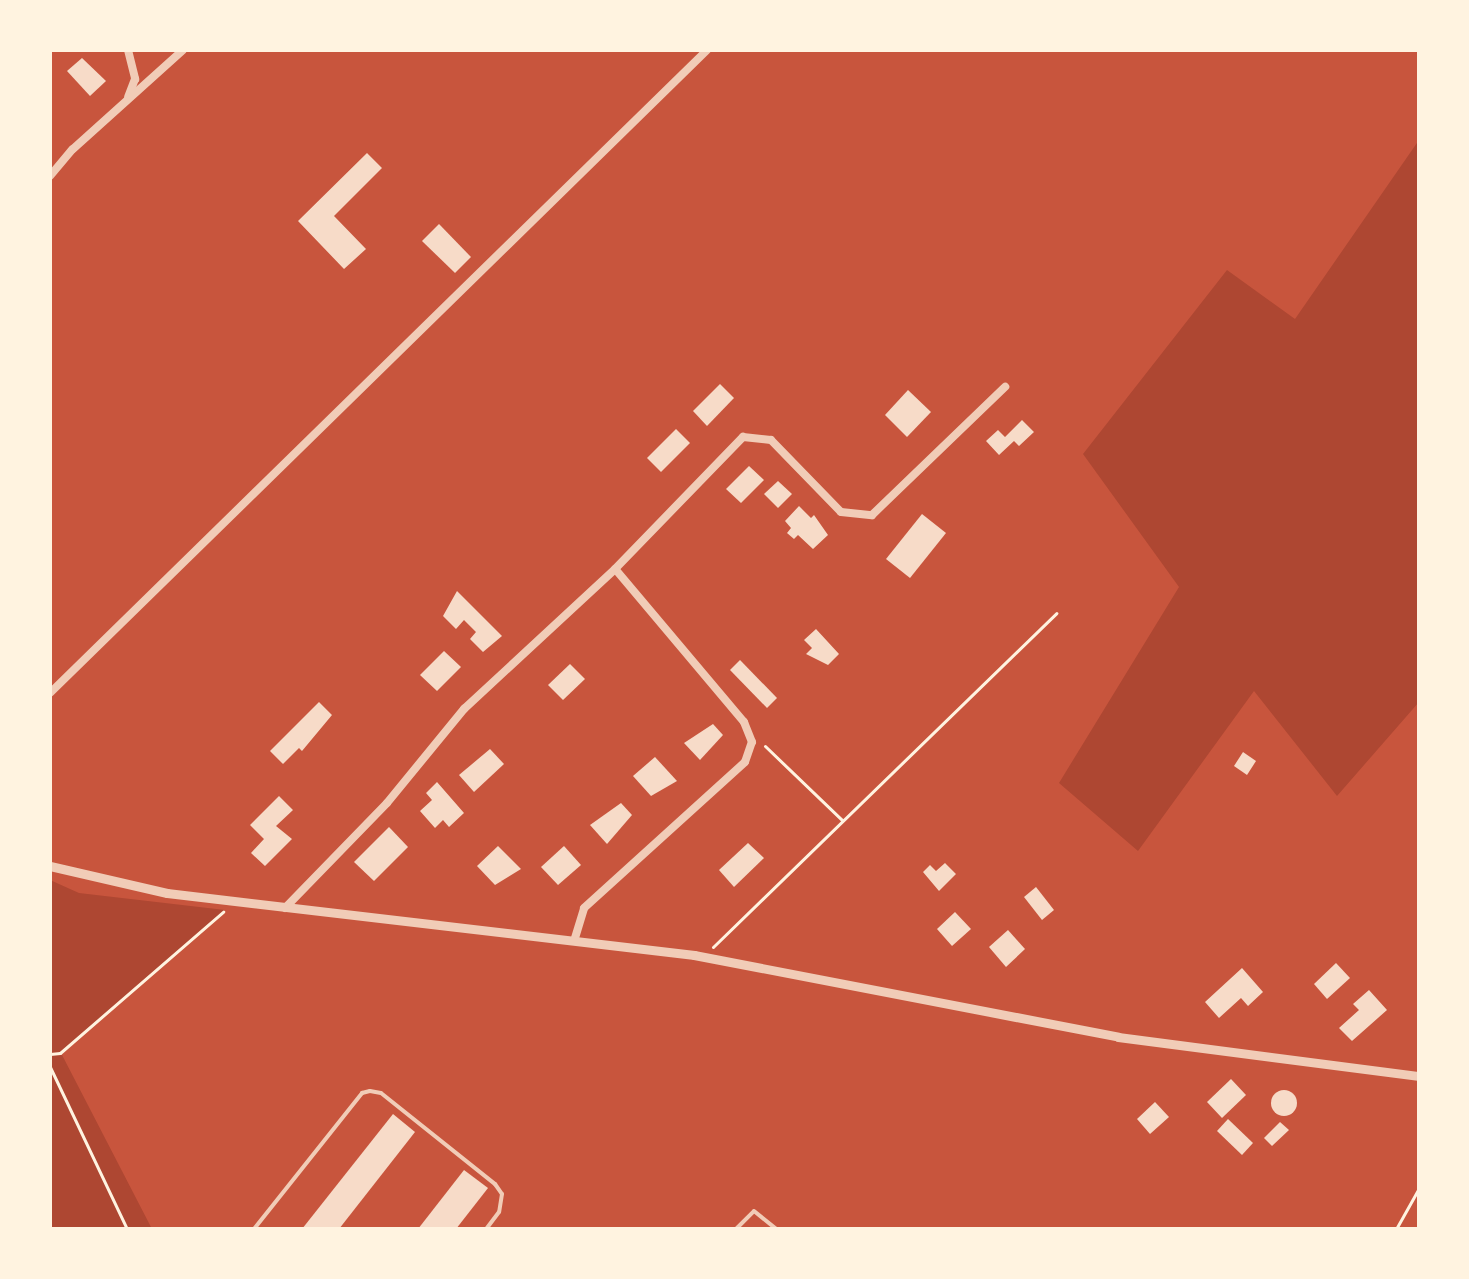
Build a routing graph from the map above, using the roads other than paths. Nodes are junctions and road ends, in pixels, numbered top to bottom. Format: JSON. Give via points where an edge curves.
{"nodes":[{"id":1,"x":128,"y":50,"type":"edge"},
{"id":2,"x":183,"y":50,"type":"edge"},
{"id":3,"x":707,"y":50,"type":"edge"},
{"id":4,"x":128,"y":98,"type":"junction"},
{"id":5,"x":50,"y":176,"type":"edge"},
{"id":6,"x":1005,"y":387,"type":"dead end"},
{"id":7,"x":615,"y":569,"type":"junction"},
{"id":8,"x":50,"y":693,"type":"edge"},
{"id":9,"x":50,"y":866,"type":"edge"},
{"id":10,"x":285,"y":908,"type":"junction"},
{"id":11,"x":575,"y":938,"type":"junction"},
{"id":12,"x":1419,"y":1076,"type":"edge"},
{"id":13,"x":254,"y":1229,"type":"edge"},
{"id":14,"x":486,"y":1229,"type":"edge"},
{"id":15,"x":736,"y":1229,"type":"edge"},
{"id":16,"x":776,"y":1229,"type":"edge"}],
"edges":[{"from":1,"to":4,"type":"street","via":[[135,79]]},
{"from":2,"to":4,"type":"street"},
{"from":3,"to":8,"type":"street"},
{"from":4,"to":5,"type":"street"},
{"from":6,"to":7,"type":"street","via":[[872,515],[841,512],[771,440],[743,437]]},
{"from":7,"to":10,"type":"street","via":[[464,709],[387,803]]},
{"from":7,"to":11,"type":"street","via":[[744,722],[752,742],[745,762],[584,908]]},
{"from":9,"to":10,"type":"street","via":[[132,886]]},
{"from":10,"to":11,"type":"street"},
{"from":11,"to":12,"type":"street","via":[[708,958],[1118,1037]]},
{"from":13,"to":14,"type":"lane","via":[[362,1093],[370,1091],[381,1093],[495,1184],[502,1194],[499,1212]]},
{"from":15,"to":16,"type":"lane","via":[[754,1211]]}]}
